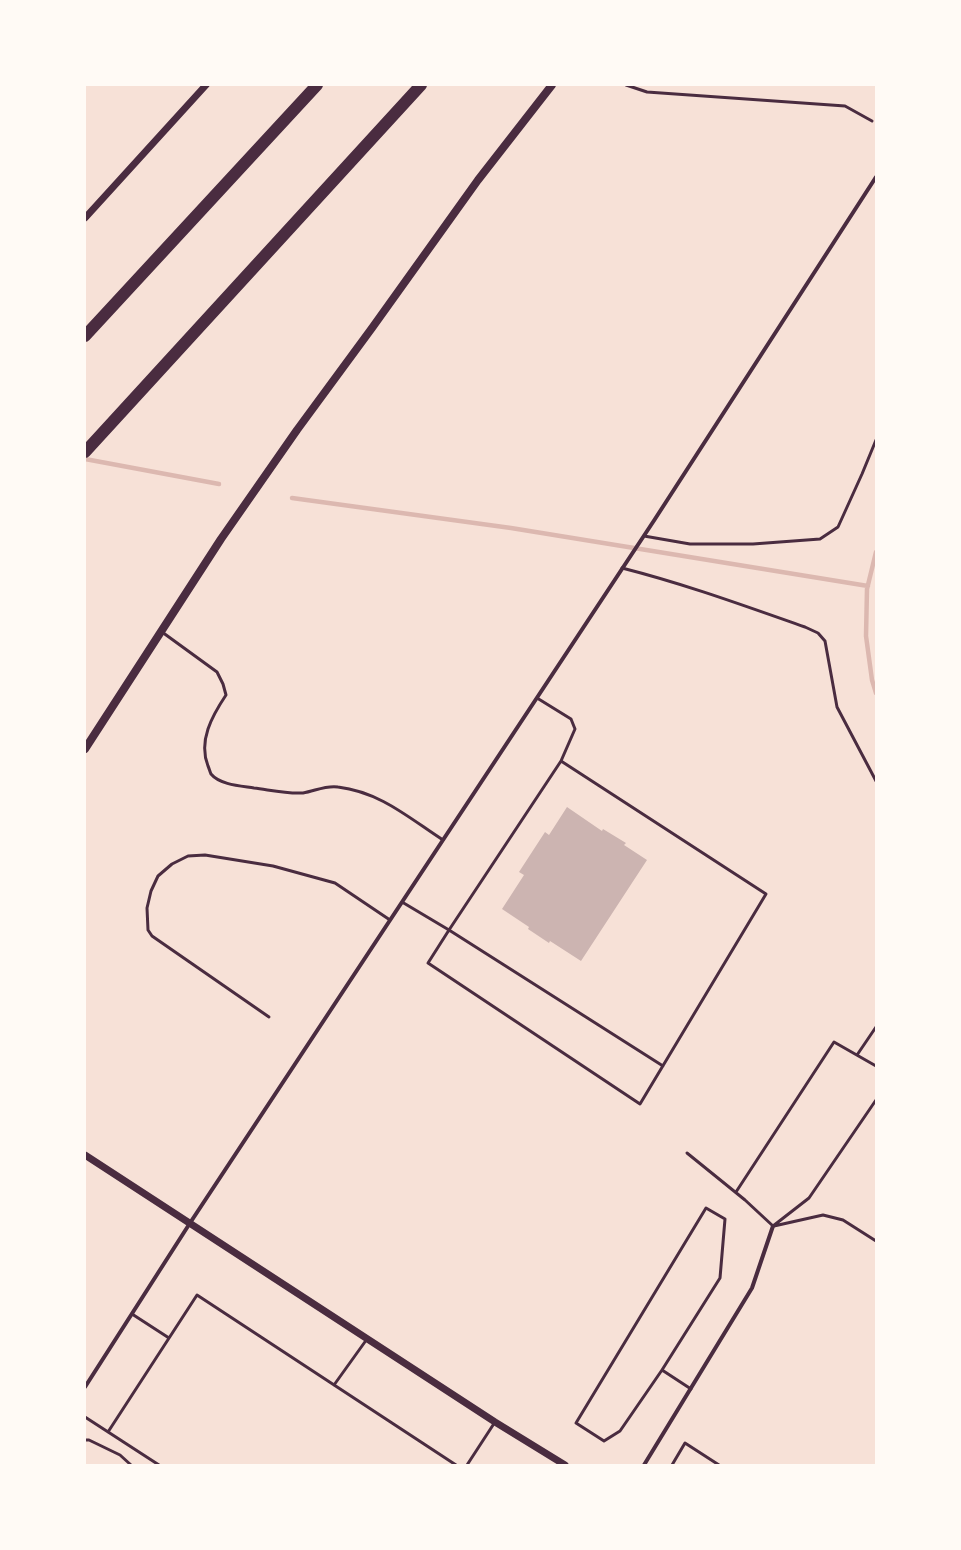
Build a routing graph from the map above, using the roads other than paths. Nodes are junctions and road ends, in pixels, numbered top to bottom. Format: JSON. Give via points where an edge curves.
{"nodes":[{"id":1,"x":206,"y":85,"type":"edge"},
{"id":2,"x":318,"y":85,"type":"edge"},
{"id":3,"x":421,"y":85,"type":"edge"},
{"id":4,"x":552,"y":85,"type":"edge"},
{"id":5,"x":626,"y":85,"type":"edge"},
{"id":6,"x":872,"y":121,"type":"dead end"},
{"id":7,"x":876,"y":177,"type":"edge"},
{"id":8,"x":85,"y":218,"type":"edge"},
{"id":9,"x":85,"y":336,"type":"edge"},
{"id":10,"x":876,"y":440,"type":"edge"},
{"id":11,"x":85,"y":452,"type":"edge"},
{"id":12,"x":644,"y":536,"type":"junction"},
{"id":13,"x":622,"y":568,"type":"junction"},
{"id":14,"x":161,"y":631,"type":"junction"},
{"id":15,"x":537,"y":698,"type":"junction"},
{"id":16,"x":85,"y":749,"type":"edge"},
{"id":17,"x":562,"y":761,"type":"junction"},
{"id":18,"x":876,"y":781,"type":"edge"},
{"id":19,"x":443,"y":840,"type":"junction"},
{"id":20,"x":402,"y":902,"type":"junction"},
{"id":21,"x":390,"y":920,"type":"junction"},
{"id":22,"x":449,"y":930,"type":"junction"},
{"id":23,"x":269,"y":1017,"type":"dead end"},
{"id":24,"x":876,"y":1027,"type":"edge"},
{"id":25,"x":857,"y":1055,"type":"junction"},
{"id":26,"x":663,"y":1066,"type":"junction"},
{"id":27,"x":876,"y":1066,"type":"edge"},
{"id":28,"x":876,"y":1100,"type":"edge"},
{"id":29,"x":687,"y":1153,"type":"dead end"},
{"id":30,"x":85,"y":1155,"type":"edge"},
{"id":31,"x":736,"y":1192,"type":"junction"},
{"id":32,"x":190,"y":1223,"type":"junction"},
{"id":33,"x":773,"y":1226,"type":"junction"},
{"id":34,"x":876,"y":1241,"type":"edge"},
{"id":35,"x":132,"y":1314,"type":"junction"},
{"id":36,"x":169,"y":1338,"type":"junction"},
{"id":37,"x":368,"y":1339,"type":"junction"},
{"id":38,"x":662,"y":1370,"type":"junction"},
{"id":39,"x":334,"y":1385,"type":"junction"},
{"id":40,"x":85,"y":1388,"type":"edge"},
{"id":41,"x":691,"y":1389,"type":"junction"},
{"id":42,"x":85,"y":1417,"type":"edge"},
{"id":43,"x":496,"y":1422,"type":"junction"},
{"id":44,"x":108,"y":1432,"type":"junction"},
{"id":45,"x":85,"y":1440,"type":"edge"},
{"id":46,"x":131,"y":1465,"type":"edge"},
{"id":47,"x":159,"y":1465,"type":"edge"},
{"id":48,"x":456,"y":1465,"type":"edge"},
{"id":49,"x":467,"y":1465,"type":"edge"},
{"id":50,"x":565,"y":1465,"type":"edge"},
{"id":51,"x":644,"y":1465,"type":"edge"},
{"id":52,"x":672,"y":1465,"type":"edge"},
{"id":53,"x":719,"y":1465,"type":"edge"}],
"edges":[{"from":1,"to":8,"type":"street"},
{"from":2,"to":9,"type":"highway"},
{"from":3,"to":11,"type":"highway"},
{"from":4,"to":14,"type":"main road","via":[[478,180],[297,430]]},
{"from":5,"to":6,"type":"lane","via":[[647,92],[845,106]]},
{"from":7,"to":12,"type":"street"},
{"from":10,"to":12,"type":"lane","via":[[838,527],[820,539],[753,544],[690,544]]},
{"from":12,"to":13,"type":"street"},
{"from":13,"to":15,"type":"street"},
{"from":13,"to":18,"type":"lane","via":[[723,598],[818,633],[825,641],[837,707]]},
{"from":14,"to":16,"type":"main road"},
{"from":14,"to":19,"type":"lane","via":[[217,672],[223,684],[226,696],[210,724],[204,743],[204,757],[211,774],[226,783],[286,793],[303,793],[338,786],[376,796]]},
{"from":15,"to":17,"type":"lane","via":[[571,719],[575,729]]},
{"from":15,"to":19,"type":"street"},
{"from":17,"to":22,"type":"lane"},
{"from":17,"to":26,"type":"lane","via":[[766,894]]},
{"from":19,"to":20,"type":"street"},
{"from":20,"to":21,"type":"street"},
{"from":20,"to":22,"type":"lane"},
{"from":21,"to":23,"type":"lane","via":[[335,883],[273,866],[205,855],[188,856],[172,864],[158,876],[151,891],[147,908],[148,930],[152,936]]},
{"from":21,"to":32,"type":"street"},
{"from":22,"to":26,"type":"lane"},
{"from":22,"to":26,"type":"lane","via":[[428,963],[640,1104]]},
{"from":24,"to":25,"type":"lane"},
{"from":25,"to":27,"type":"lane"},
{"from":25,"to":31,"type":"lane","via":[[834,1042]]},
{"from":28,"to":33,"type":"lane","via":[[808,1198]]},
{"from":29,"to":31,"type":"lane"},
{"from":30,"to":32,"type":"street"},
{"from":31,"to":33,"type":"lane"},
{"from":32,"to":35,"type":"street"},
{"from":32,"to":37,"type":"street"},
{"from":33,"to":34,"type":"lane","via":[[823,1215],[843,1220]]},
{"from":33,"to":41,"type":"street","via":[[752,1288]]},
{"from":35,"to":36,"type":"lane"},
{"from":35,"to":40,"type":"street"},
{"from":36,"to":39,"type":"lane","via":[[197,1295]]},
{"from":36,"to":44,"type":"lane"},
{"from":37,"to":39,"type":"lane"},
{"from":37,"to":43,"type":"street"},
{"from":38,"to":38,"type":"lane","via":[[720,1278],[725,1219],[706,1208],[576,1423],[604,1441],[620,1431]]},
{"from":38,"to":41,"type":"lane"},
{"from":39,"to":48,"type":"lane"},
{"from":41,"to":51,"type":"street"},
{"from":42,"to":44,"type":"lane"},
{"from":43,"to":49,"type":"lane"},
{"from":43,"to":50,"type":"street"},
{"from":44,"to":47,"type":"lane"},
{"from":45,"to":46,"type":"lane","via":[[120,1455]]},
{"from":52,"to":53,"type":"lane","via":[[685,1443]]}]}
